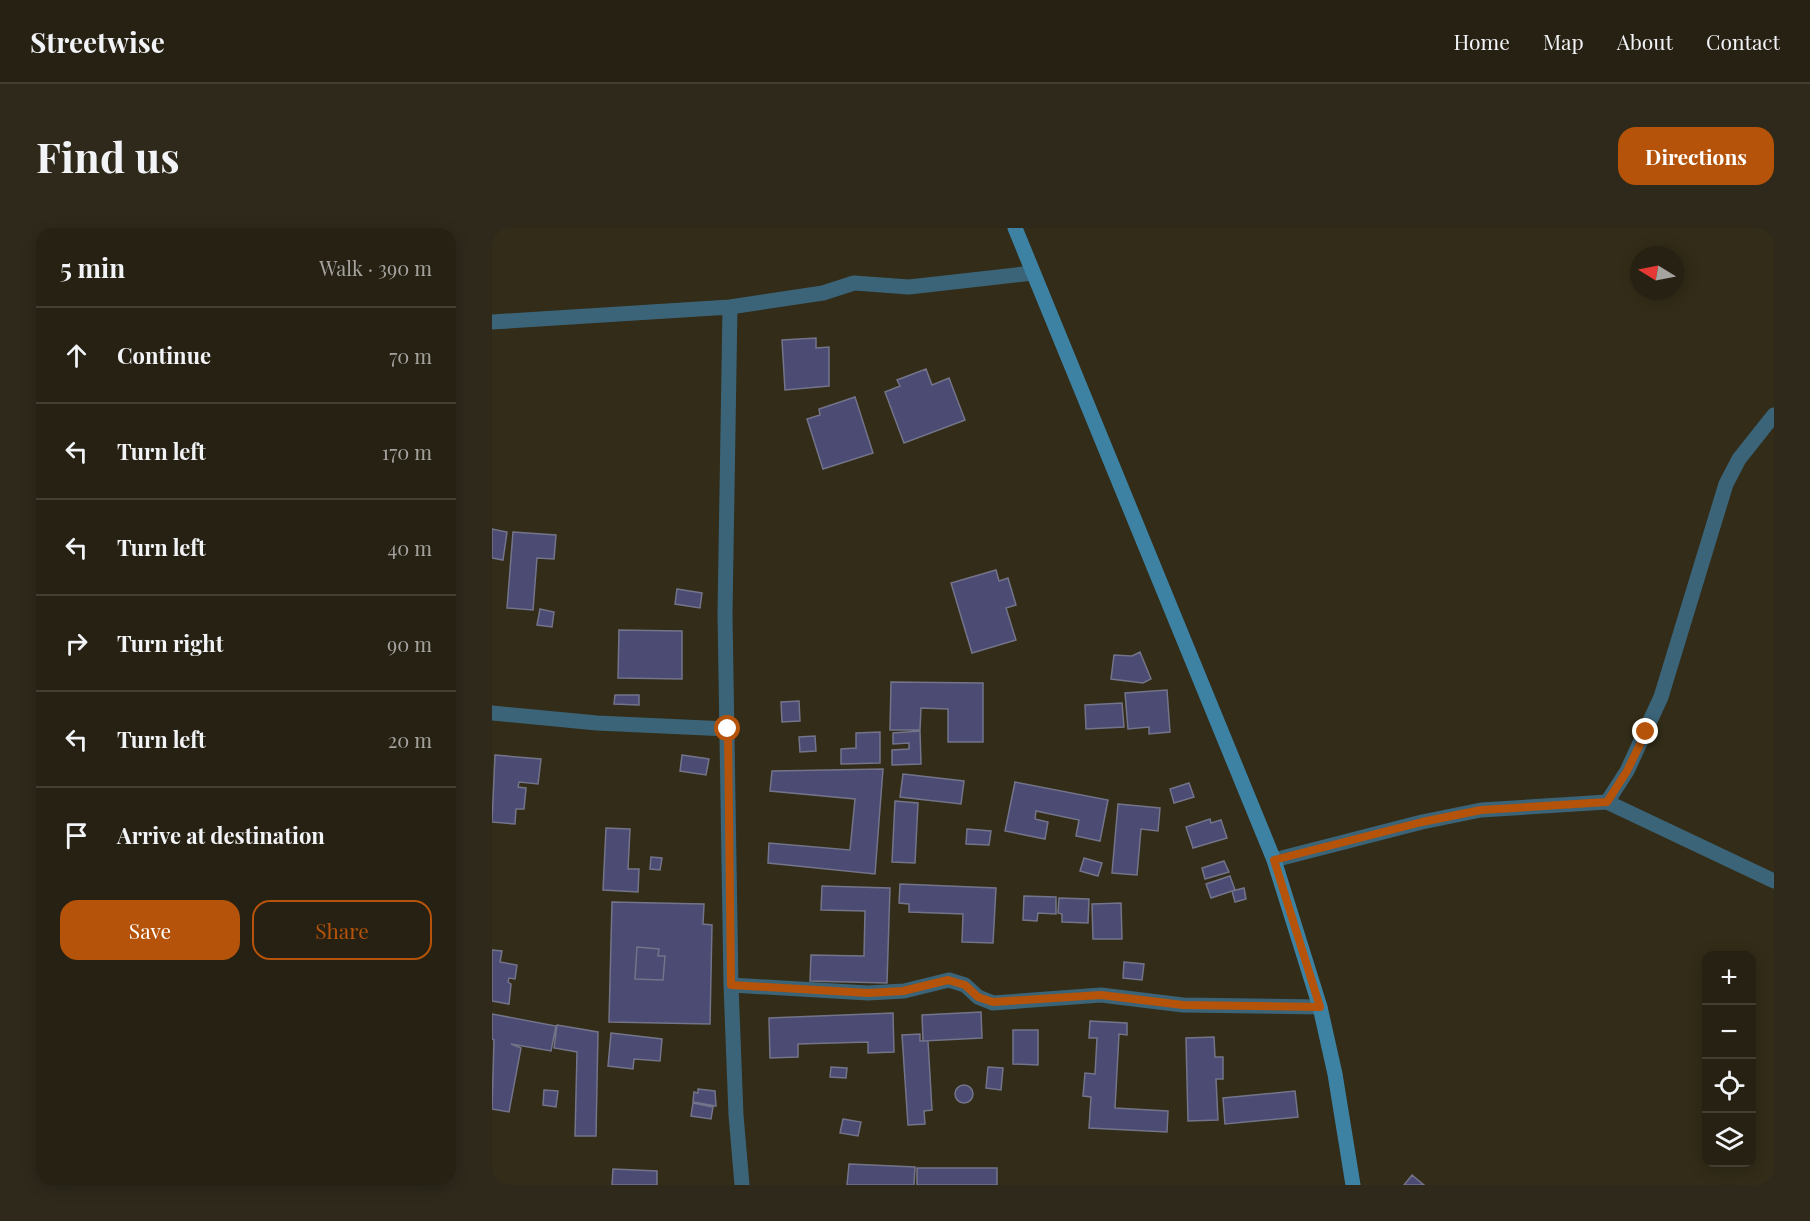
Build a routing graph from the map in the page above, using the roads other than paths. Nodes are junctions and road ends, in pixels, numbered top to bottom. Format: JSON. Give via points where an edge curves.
{"nodes":[{"id":1,"x":1015,"y":228,"type":"edge"},
{"id":2,"x":1033,"y":273,"type":"junction"},
{"id":3,"x":730,"y":307,"type":"junction"},
{"id":4,"x":492,"y":322,"type":"edge"},
{"id":5,"x":1774,"y":415,"type":"edge"},
{"id":6,"x":492,"y":714,"type":"edge"},
{"id":7,"x":728,"y":729,"type":"junction"},
{"id":8,"x":1607,"y":802,"type":"junction"},
{"id":9,"x":1274,"y":860,"type":"junction"},
{"id":10,"x":1774,"y":881,"type":"edge"},
{"id":11,"x":731,"y":985,"type":"junction"},
{"id":12,"x":1320,"y":1007,"type":"junction"},
{"id":13,"x":742,"y":1185,"type":"edge"},
{"id":14,"x":1353,"y":1185,"type":"edge"}],
"edges":[{"from":1,"to":2,"type":"main road"},
{"from":2,"to":3,"type":"street","via":[[909,287],[854,283],[823,293]]},
{"from":2,"to":9,"type":"main road"},
{"from":3,"to":4,"type":"street"},
{"from":3,"to":7,"type":"street","via":[[725,614]]},
{"from":5,"to":8,"type":"street","via":[[1739,459],[1725,484],[1661,697],[1627,771]]},
{"from":6,"to":7,"type":"street"},
{"from":7,"to":11,"type":"street"},
{"from":8,"to":9,"type":"street","via":[[1481,810]]},
{"from":8,"to":10,"type":"street"},
{"from":9,"to":12,"type":"main road"},
{"from":11,"to":12,"type":"street","via":[[868,993],[903,991],[948,980],[993,1002],[1101,995],[1183,1005]]},
{"from":11,"to":13,"type":"street"},
{"from":12,"to":14,"type":"main road"}]}
